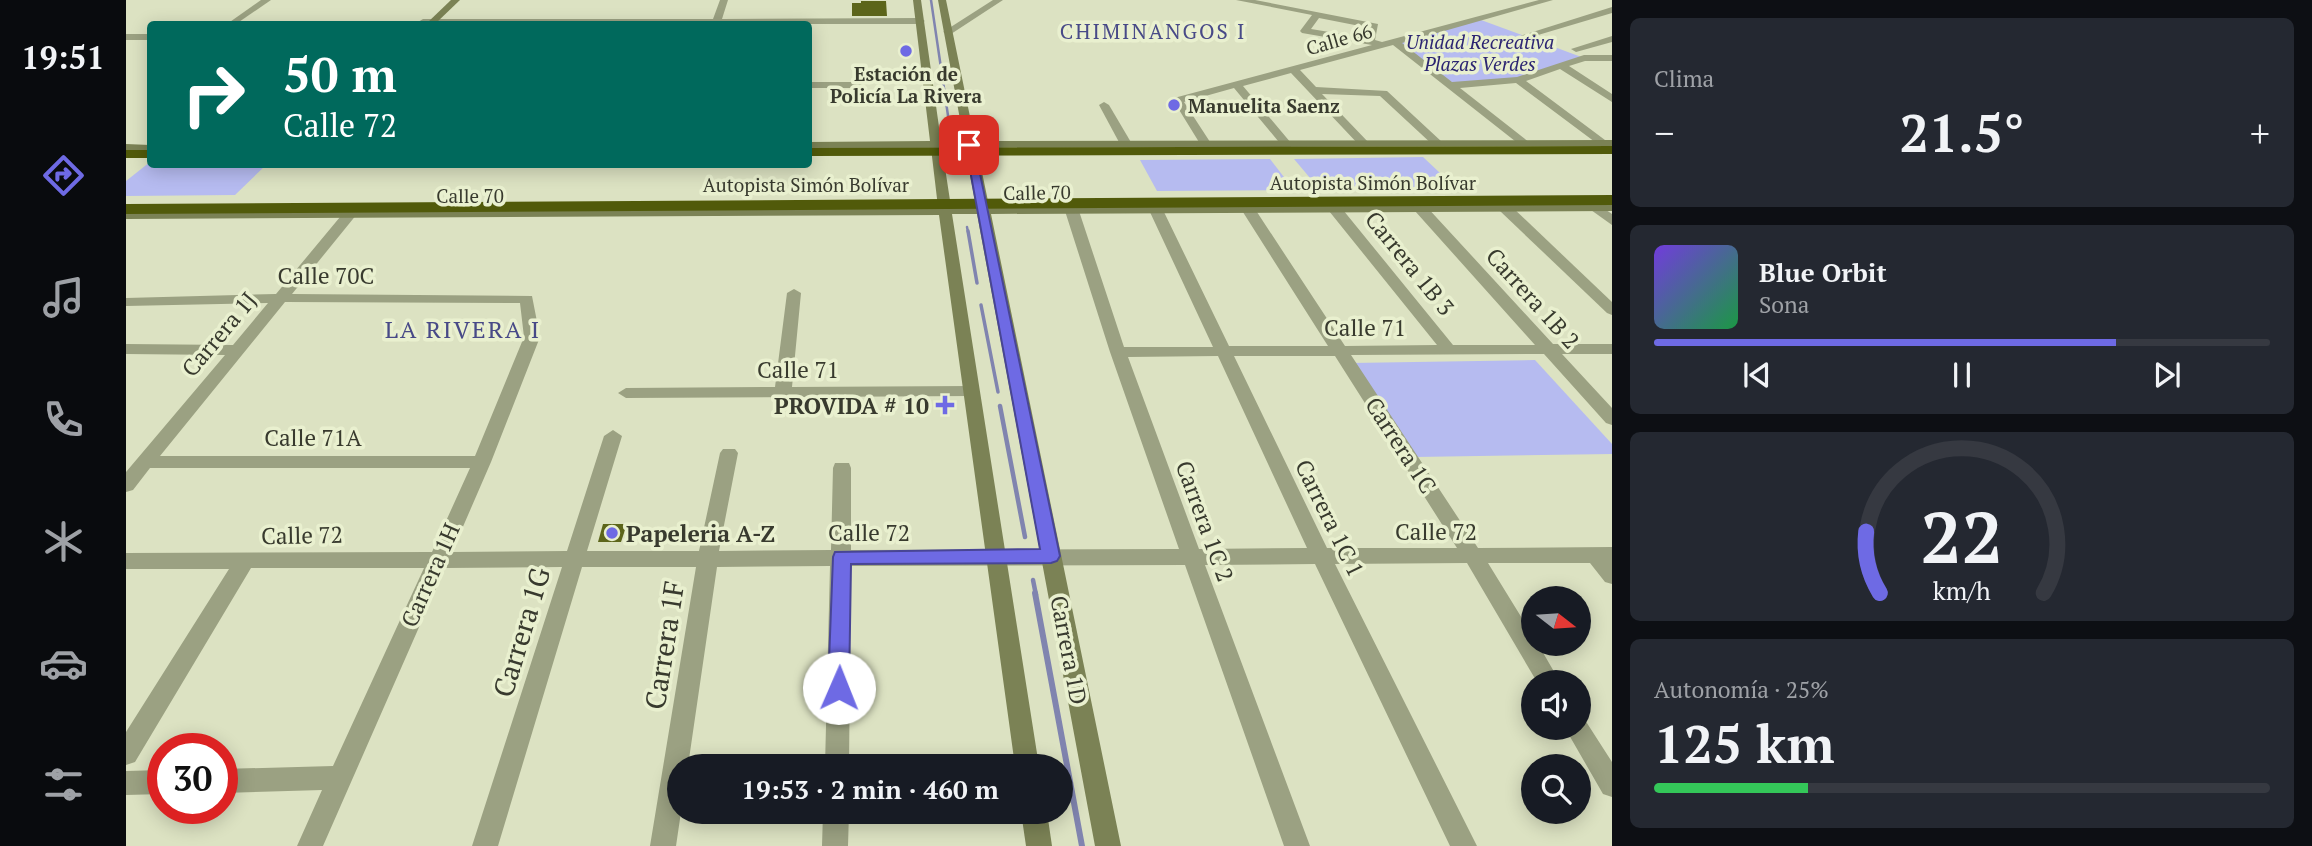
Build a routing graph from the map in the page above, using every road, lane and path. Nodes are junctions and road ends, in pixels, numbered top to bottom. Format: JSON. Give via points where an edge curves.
{"nodes":[{"id":1,"x":267,"y":0,"type":"edge"},
{"id":2,"x":446,"y":0,"type":"edge"},
{"id":3,"x":456,"y":0,"type":"edge"},
{"id":4,"x":724,"y":0,"type":"edge"},
{"id":5,"x":917,"y":0,"type":"edge"},
{"id":6,"x":942,"y":0,"type":"edge"},
{"id":7,"x":999,"y":0,"type":"edge"},
{"id":8,"x":1240,"y":0,"type":"edge"},
{"id":9,"x":1549,"y":0,"type":"edge"},
{"id":10,"x":1601,"y":2,"type":"dead end"},
{"id":11,"x":1612,"y":7,"type":"edge"},
{"id":12,"x":1317,"y":15,"type":"junction"},
{"id":13,"x":1583,"y":19,"type":"junction"},
{"id":14,"x":236,"y":21,"type":"edge"},
{"id":15,"x":429,"y":21,"type":"edge"},
{"id":16,"x":430,"y":21,"type":"edge"},
{"id":17,"x":717,"y":21,"type":"edge"},
{"id":18,"x":920,"y":21,"type":"junction"},
{"id":19,"x":812,"y":22,"type":"edge"},
{"id":20,"x":1602,"y":24,"type":"dead end"},
{"id":21,"x":947,"y":27,"type":"junction"},
{"id":22,"x":1525,"y":36,"type":"dead end"},
{"id":23,"x":126,"y":37,"type":"edge"},
{"id":24,"x":147,"y":37,"type":"edge"},
{"id":25,"x":1612,"y":39,"type":"edge"},
{"id":26,"x":1370,"y":42,"type":"junction"},
{"id":27,"x":1390,"y":43,"type":"junction"},
{"id":28,"x":1576,"y":49,"type":"dead end"},
{"id":29,"x":1612,"y":58,"type":"edge"},
{"id":30,"x":1561,"y":65,"type":"junction"},
{"id":31,"x":1294,"y":70,"type":"junction"},
{"id":32,"x":1518,"y":80,"type":"junction"},
{"id":33,"x":812,"y":85,"type":"edge"},
{"id":34,"x":857,"y":85,"type":"dead end"},
{"id":35,"x":1237,"y":85,"type":"junction"},
{"id":36,"x":1452,"y":85,"type":"junction"},
{"id":37,"x":1313,"y":90,"type":"junction"},
{"id":38,"x":1612,"y":99,"type":"edge"},
{"id":39,"x":1104,"y":105,"type":"dead end"},
{"id":40,"x":964,"y":121,"type":"junction"},
{"id":41,"x":1524,"y":143,"type":"junction"},
{"id":42,"x":1126,"y":144,"type":"junction"},
{"id":43,"x":1438,"y":144,"type":"junction"},
{"id":44,"x":812,"y":145,"type":"edge"},
{"id":45,"x":1006,"y":145,"type":"junction"},
{"id":46,"x":1287,"y":145,"type":"junction"},
{"id":47,"x":1364,"y":145,"type":"junction"},
{"id":48,"x":1609,"y":145,"type":"edge"},
{"id":49,"x":1208,"y":147,"type":"junction"},
{"id":50,"x":126,"y":148,"type":"edge"},
{"id":51,"x":147,"y":148,"type":"edge"},
{"id":52,"x":885,"y":148,"type":"junction"},
{"id":53,"x":936,"y":148,"type":"junction"},
{"id":54,"x":970,"y":148,"type":"junction"},
{"id":55,"x":812,"y":152,"type":"edge"},
{"id":56,"x":126,"y":154,"type":"edge"},
{"id":57,"x":147,"y":154,"type":"edge"},
{"id":58,"x":1612,"y":200,"type":"edge"},
{"id":59,"x":1245,"y":205,"type":"junction"},
{"id":60,"x":331,"y":206,"type":"junction"},
{"id":61,"x":944,"y":207,"type":"junction"},
{"id":62,"x":982,"y":207,"type":"junction"},
{"id":63,"x":1595,"y":207,"type":"junction"},
{"id":64,"x":1612,"y":207,"type":"edge"},
{"id":65,"x":837,"y":208,"type":"junction"},
{"id":66,"x":1334,"y":208,"type":"junction"},
{"id":67,"x":1420,"y":208,"type":"junction"},
{"id":68,"x":1505,"y":208,"type":"junction"},
{"id":69,"x":126,"y":209,"type":"edge"},
{"id":70,"x":1156,"y":210,"type":"junction"},
{"id":71,"x":1072,"y":211,"type":"junction"},
{"id":72,"x":258,"y":214,"type":"junction"},
{"id":73,"x":350,"y":214,"type":"junction"},
{"id":74,"x":126,"y":215,"type":"edge"},
{"id":75,"x":1612,"y":221,"type":"edge"},
{"id":76,"x":794,"y":293,"type":"dead end"},
{"id":77,"x":281,"y":298,"type":"junction"},
{"id":78,"x":527,"y":299,"type":"joint"},
{"id":79,"x":126,"y":302,"type":"edge"},
{"id":80,"x":1612,"y":310,"type":"edge"},
{"id":81,"x":1612,"y":348,"type":"edge"},
{"id":82,"x":127,"y":349,"type":"edge"},
{"id":83,"x":1448,"y":349,"type":"junction"},
{"id":84,"x":1548,"y":349,"type":"junction"},
{"id":85,"x":237,"y":350,"type":"junction"},
{"id":86,"x":1223,"y":351,"type":"junction"},
{"id":87,"x":1340,"y":351,"type":"junction"},
{"id":88,"x":1118,"y":352,"type":"junction"},
{"id":89,"x":971,"y":391,"type":"junction"},
{"id":90,"x":783,"y":392,"type":"junction"},
{"id":91,"x":626,"y":393,"type":"dead end"},
{"id":92,"x":1612,"y":419,"type":"edge"},
{"id":93,"x":613,"y":436,"type":"dead end"},
{"id":94,"x":729,"y":453,"type":"dead end"},
{"id":95,"x":145,"y":462,"type":"junction"},
{"id":96,"x":482,"y":462,"type":"junction"},
{"id":97,"x":842,"y":468,"type":"dead end"},
{"id":98,"x":126,"y":485,"type":"edge"},
{"id":99,"x":1472,"y":555,"type":"junction"},
{"id":100,"x":1604,"y":555,"type":"edge"},
{"id":101,"x":1051,"y":556,"type":"junction"},
{"id":102,"x":1192,"y":556,"type":"junction"},
{"id":103,"x":1321,"y":556,"type":"junction"},
{"id":104,"x":708,"y":557,"type":"junction"},
{"id":105,"x":842,"y":557,"type":"junction"},
{"id":106,"x":996,"y":557,"type":"junction"},
{"id":107,"x":438,"y":558,"type":"junction"},
{"id":108,"x":575,"y":558,"type":"junction"},
{"id":109,"x":126,"y":561,"type":"edge"},
{"id":110,"x":245,"y":561,"type":"junction"},
{"id":111,"x":1612,"y":576,"type":"edge"},
{"id":112,"x":1542,"y":670,"type":"edge"},
{"id":113,"x":1584,"y":740,"type":"edge"},
{"id":114,"x":126,"y":754,"type":"edge"},
{"id":115,"x":837,"y":754,"type":"edge"},
{"id":116,"x":1025,"y":754,"type":"edge"},
{"id":117,"x":339,"y":778,"type":"junction"},
{"id":118,"x":238,"y":781,"type":"edge"},
{"id":119,"x":147,"y":782,"type":"edge"},
{"id":120,"x":126,"y":783,"type":"edge"},
{"id":121,"x":1612,"y":785,"type":"edge"},
{"id":122,"x":836,"y":824,"type":"edge"},
{"id":123,"x":1036,"y":824,"type":"edge"},
{"id":124,"x":310,"y":846,"type":"edge"},
{"id":125,"x":485,"y":846,"type":"edge"},
{"id":126,"x":663,"y":846,"type":"edge"},
{"id":127,"x":835,"y":846,"type":"edge"},
{"id":128,"x":1039,"y":846,"type":"edge"},
{"id":129,"x":1108,"y":846,"type":"edge"},
{"id":130,"x":1297,"y":846,"type":"edge"},
{"id":131,"x":1464,"y":846,"type":"edge"}],
"edges":[{"from":1,"to":14,"type":"street"},
{"from":2,"to":15,"type":"street"},
{"from":3,"to":16,"type":"street"},
{"from":4,"to":17,"type":"street"},
{"from":5,"to":18,"type":"street"},
{"from":6,"to":21,"type":"street","name":"Carrera 1D"},
{"from":7,"to":21,"type":"street","via":[[961,24]]},
{"from":8,"to":12,"type":"street"},
{"from":9,"to":27,"type":"street","name":"Calle 66"},
{"from":10,"to":11,"type":"street"},
{"from":11,"to":13,"type":"street"},
{"from":12,"to":26,"type":"street","via":[[1375,26]]},
{"from":12,"to":26,"type":"street","via":[[1305,31]]},
{"from":13,"to":20,"type":"street"},
{"from":13,"to":22,"type":"street"},
{"from":18,"to":19,"type":"street"},
{"from":18,"to":53,"type":"street"},
{"from":21,"to":40,"type":"street","name":"Carrera 1D"},
{"from":23,"to":24,"type":"street"},
{"from":25,"to":28,"type":"street"},
{"from":26,"to":27,"type":"street"},
{"from":27,"to":31,"type":"street","name":"Calle 66"},
{"from":27,"to":36,"type":"street"},
{"from":29,"to":30,"type":"street","via":[[1584,58]]},
{"from":30,"to":32,"type":"street"},
{"from":30,"to":38,"type":"street"},
{"from":31,"to":35,"type":"street","name":"Calle 66"},
{"from":31,"to":37,"type":"street"},
{"from":32,"to":36,"type":"street"},
{"from":32,"to":48,"type":"street"},
{"from":33,"to":34,"type":"street"},
{"from":35,"to":46,"type":"street"},
{"from":35,"to":49,"type":"street","name":"Calle 66","via":[[1178,100]]},
{"from":36,"to":41,"type":"street"},
{"from":37,"to":43,"type":"street","via":[[1383,93]]},
{"from":37,"to":47,"type":"street"},
{"from":39,"to":42,"type":"street"},
{"from":40,"to":45,"type":"street","via":[[981,136]]},
{"from":40,"to":54,"type":"street","name":"Carrera 1D"},
{"from":41,"to":43,"type":"street"},
{"from":41,"to":48,"type":"street"},
{"from":42,"to":45,"type":"street"},
{"from":42,"to":49,"type":"street"},
{"from":43,"to":47,"type":"street"},
{"from":44,"to":52,"type":"street"},
{"from":45,"to":54,"type":"street"},
{"from":46,"to":47,"type":"street"},
{"from":46,"to":49,"type":"street"},
{"from":48,"to":49,"type":"highway","name":"Autopista Simón Bolívar"},
{"from":49,"to":54,"type":"highway","name":"Autopista Simón Bolívar"},
{"from":50,"to":51,"type":"street"},
{"from":52,"to":53,"type":"highway","name":"Autopista Simón Bolívar"},
{"from":52,"to":55,"type":"highway","name":"Autopista Simón Bolívar"},
{"from":53,"to":54,"type":"highway","name":"Autopista Simón Bolívar"},
{"from":53,"to":61,"type":"street"},
{"from":54,"to":62,"type":"street","name":"Carrera 1D"},
{"from":56,"to":57,"type":"highway"},
{"from":58,"to":59,"type":"highway","name":"Autopista Simón Bolívar"},
{"from":59,"to":62,"type":"highway","name":"Autopista Simón Bolívar"},
{"from":59,"to":66,"type":"street","name":"Calle 70"},
{"from":59,"to":70,"type":"street","name":"Calle 70"},
{"from":59,"to":87,"type":"street","name":"Carrera 1C"},
{"from":60,"to":65,"type":"highway","name":"Autopista Simón Bolívar"},
{"from":60,"to":69,"type":"highway","name":"Autopista Simón Bolívar"},
{"from":60,"to":72,"type":"highway"},
{"from":61,"to":62,"type":"highway","name":"Autopista Simón Bolívar"},
{"from":61,"to":65,"type":"highway","name":"Autopista Simón Bolívar"},
{"from":61,"to":89,"type":"street"},
{"from":62,"to":71,"type":"street","name":"Calle 70"},
{"from":62,"to":101,"type":"street","name":"Carrera 1D"},
{"from":63,"to":64,"type":"street","name":"Calle 70"},
{"from":63,"to":68,"type":"street","name":"Calle 70"},
{"from":63,"to":75,"type":"street"},
{"from":65,"to":73,"type":"street","name":"Calle 70"},
{"from":66,"to":67,"type":"street","name":"Calle 70"},
{"from":66,"to":83,"type":"street","name":"Carrera 1B 3"},
{"from":67,"to":68,"type":"street","name":"Calle 70"},
{"from":67,"to":84,"type":"street","name":"Carrera 1B 2"},
{"from":68,"to":80,"type":"street"},
{"from":70,"to":71,"type":"street","name":"Calle 70"},
{"from":70,"to":86,"type":"street","name":"Carrera 1C 1"},
{"from":71,"to":88,"type":"street","name":"Carrera 1C 2"},
{"from":72,"to":73,"type":"street","name":"Calle 70"},
{"from":72,"to":74,"type":"street","name":"Calle 70"},
{"from":73,"to":77,"type":"street","name":"Carrera 1J"},
{"from":76,"to":90,"type":"street"},
{"from":77,"to":78,"type":"street","name":"Calle 70C"},
{"from":77,"to":79,"type":"street","name":"Calle 70C"},
{"from":77,"to":85,"type":"street","name":"Carrera 1J"},
{"from":78,"to":96,"type":"street","name":"Carrera 1H","via":[[532,337]]},
{"from":81,"to":84,"type":"street","name":"Calle 71"},
{"from":82,"to":85,"type":"street"},
{"from":83,"to":84,"type":"street","name":"Calle 71"},
{"from":83,"to":87,"type":"street","name":"Calle 71"},
{"from":84,"to":92,"type":"street","name":"Carrera 1B 2"},
{"from":85,"to":95,"type":"street","name":"Carrera 1J"},
{"from":86,"to":87,"type":"street","name":"Calle 71"},
{"from":86,"to":88,"type":"street","name":"Calle 71"},
{"from":86,"to":103,"type":"street","name":"Carrera 1C 1"},
{"from":87,"to":99,"type":"street","name":"Carrera 1C"},
{"from":88,"to":102,"type":"street","name":"Carrera 1C 2"},
{"from":89,"to":90,"type":"street","name":"Calle 71"},
{"from":89,"to":106,"type":"street"},
{"from":90,"to":91,"type":"street","name":"Calle 71"},
{"from":93,"to":108,"type":"street","name":"Carrera 1G"},
{"from":94,"to":104,"type":"street","name":"Carrera 1F"},
{"from":95,"to":96,"type":"street","name":"Calle 71A"},
{"from":95,"to":98,"type":"street","name":"Carrera 1J"},
{"from":96,"to":107,"type":"street","name":"Carrera 1H"},
{"from":97,"to":105,"type":"street"},
{"from":99,"to":100,"type":"street","name":"Calle 72"},
{"from":99,"to":103,"type":"street","name":"Calle 72"},
{"from":99,"to":112,"type":"street","name":"Carrera 1C"},
{"from":100,"to":111,"type":"street"},
{"from":101,"to":102,"type":"street","name":"Calle 72"},
{"from":101,"to":106,"type":"street","name":"Calle 72"},
{"from":101,"to":129,"type":"street","name":"Carrera 1D"},
{"from":102,"to":103,"type":"street","name":"Calle 72"},
{"from":102,"to":130,"type":"street","name":"Carrera 1C 2"},
{"from":103,"to":131,"type":"street","name":"Carrera 1C 1"},
{"from":104,"to":105,"type":"street","name":"Calle 72"},
{"from":104,"to":108,"type":"street","name":"Calle 72"},
{"from":104,"to":126,"type":"street","name":"Carrera 1F"},
{"from":105,"to":106,"type":"street","name":"Calle 72"},
{"from":105,"to":115,"type":"street"},
{"from":106,"to":116,"type":"street"},
{"from":107,"to":108,"type":"street","name":"Calle 72"},
{"from":107,"to":110,"type":"street","name":"Calle 72"},
{"from":107,"to":117,"type":"street","name":"Carrera 1H"},
{"from":108,"to":125,"type":"street","name":"Carrera 1G"},
{"from":109,"to":110,"type":"street","name":"Calle 72"},
{"from":110,"to":114,"type":"street"},
{"from":113,"to":121,"type":"street"},
{"from":117,"to":118,"type":"street"},
{"from":117,"to":124,"type":"street","name":"Carrera 1H"},
{"from":119,"to":120,"type":"street"},
{"from":122,"to":127,"type":"street"},
{"from":123,"to":128,"type":"street"}]}
